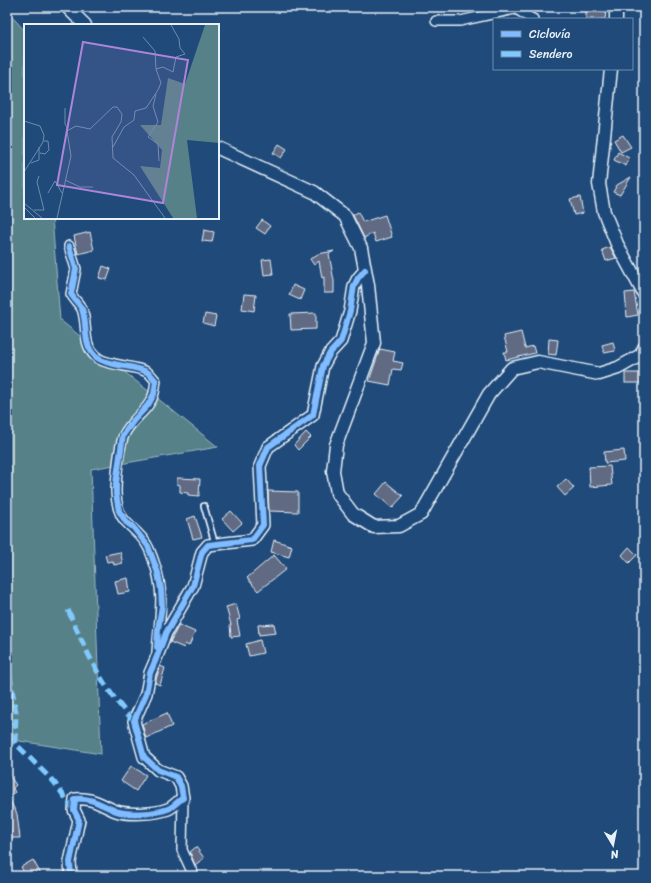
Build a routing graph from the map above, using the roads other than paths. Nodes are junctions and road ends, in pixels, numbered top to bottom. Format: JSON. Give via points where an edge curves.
{"nodes":[{"id":1,"x":67,"y":7,"type":"edge"},
{"id":2,"x":616,"y":7,"type":"edge"},
{"id":3,"x":528,"y":18,"type":"edge"},
{"id":4,"x":616,"y":18,"type":"edge"},
{"id":5,"x":436,"y":21,"type":"dead end"},
{"id":6,"x":83,"y":24,"type":"edge"},
{"id":7,"x":611,"y":70,"type":"edge"},
{"id":8,"x":219,"y":148,"type":"edge"},
{"id":9,"x":68,"y":246,"type":"dead end"},
{"id":10,"x":365,"y":270,"type":"junction"},
{"id":11,"x":644,"y":294,"type":"edge"},
{"id":12,"x":644,"y":348,"type":"edge"},
{"id":13,"x":204,"y":506,"type":"dead end"},
{"id":14,"x":215,"y":544,"type":"junction"},
{"id":15,"x":156,"y":659,"type":"junction"},
{"id":16,"x":183,"y":798,"type":"junction"},
{"id":17,"x":71,"y":876,"type":"edge"},
{"id":18,"x":194,"y":876,"type":"edge"}],
"edges":[{"from":1,"to":6,"type":"main road"},
{"from":2,"to":4,"type":"main road"},
{"from":3,"to":5,"type":"street","via":[[521,10],[515,9],[460,21]]},
{"from":7,"to":11,"type":"main road","via":[[599,184],[604,212],[617,244]]},
{"from":8,"to":10,"type":"main road","via":[[314,192],[344,216],[362,248]]},
{"from":9,"to":15,"type":"street","via":[[76,269],[71,294],[85,321],[89,350],[96,358],[148,372],[156,381],[154,394],[148,405],[123,435],[116,494],[119,511],[148,546],[158,573],[162,606]]},
{"from":10,"to":12,"type":"main road","via":[[374,343],[336,445],[333,471],[337,494],[352,514],[374,527],[399,526],[421,514],[489,394],[512,368],[538,362],[599,374],[618,368],[641,355]]},
{"from":10,"to":14,"type":"street","via":[[354,286],[341,341],[323,366],[313,415],[268,447],[260,466],[263,526],[252,540]]},
{"from":13,"to":14,"type":"lane"},
{"from":14,"to":15,"type":"street","via":[[208,545],[202,552],[194,586],[166,633]]},
{"from":15,"to":16,"type":"street","via":[[146,694],[134,721],[144,757],[158,770],[176,777]]},
{"from":16,"to":17,"type":"street","via":[[168,809],[139,814],[117,811],[97,801],[75,799],[74,810],[79,820],[70,862]]},
{"from":16,"to":18,"type":"street","via":[[182,850]]}]}
